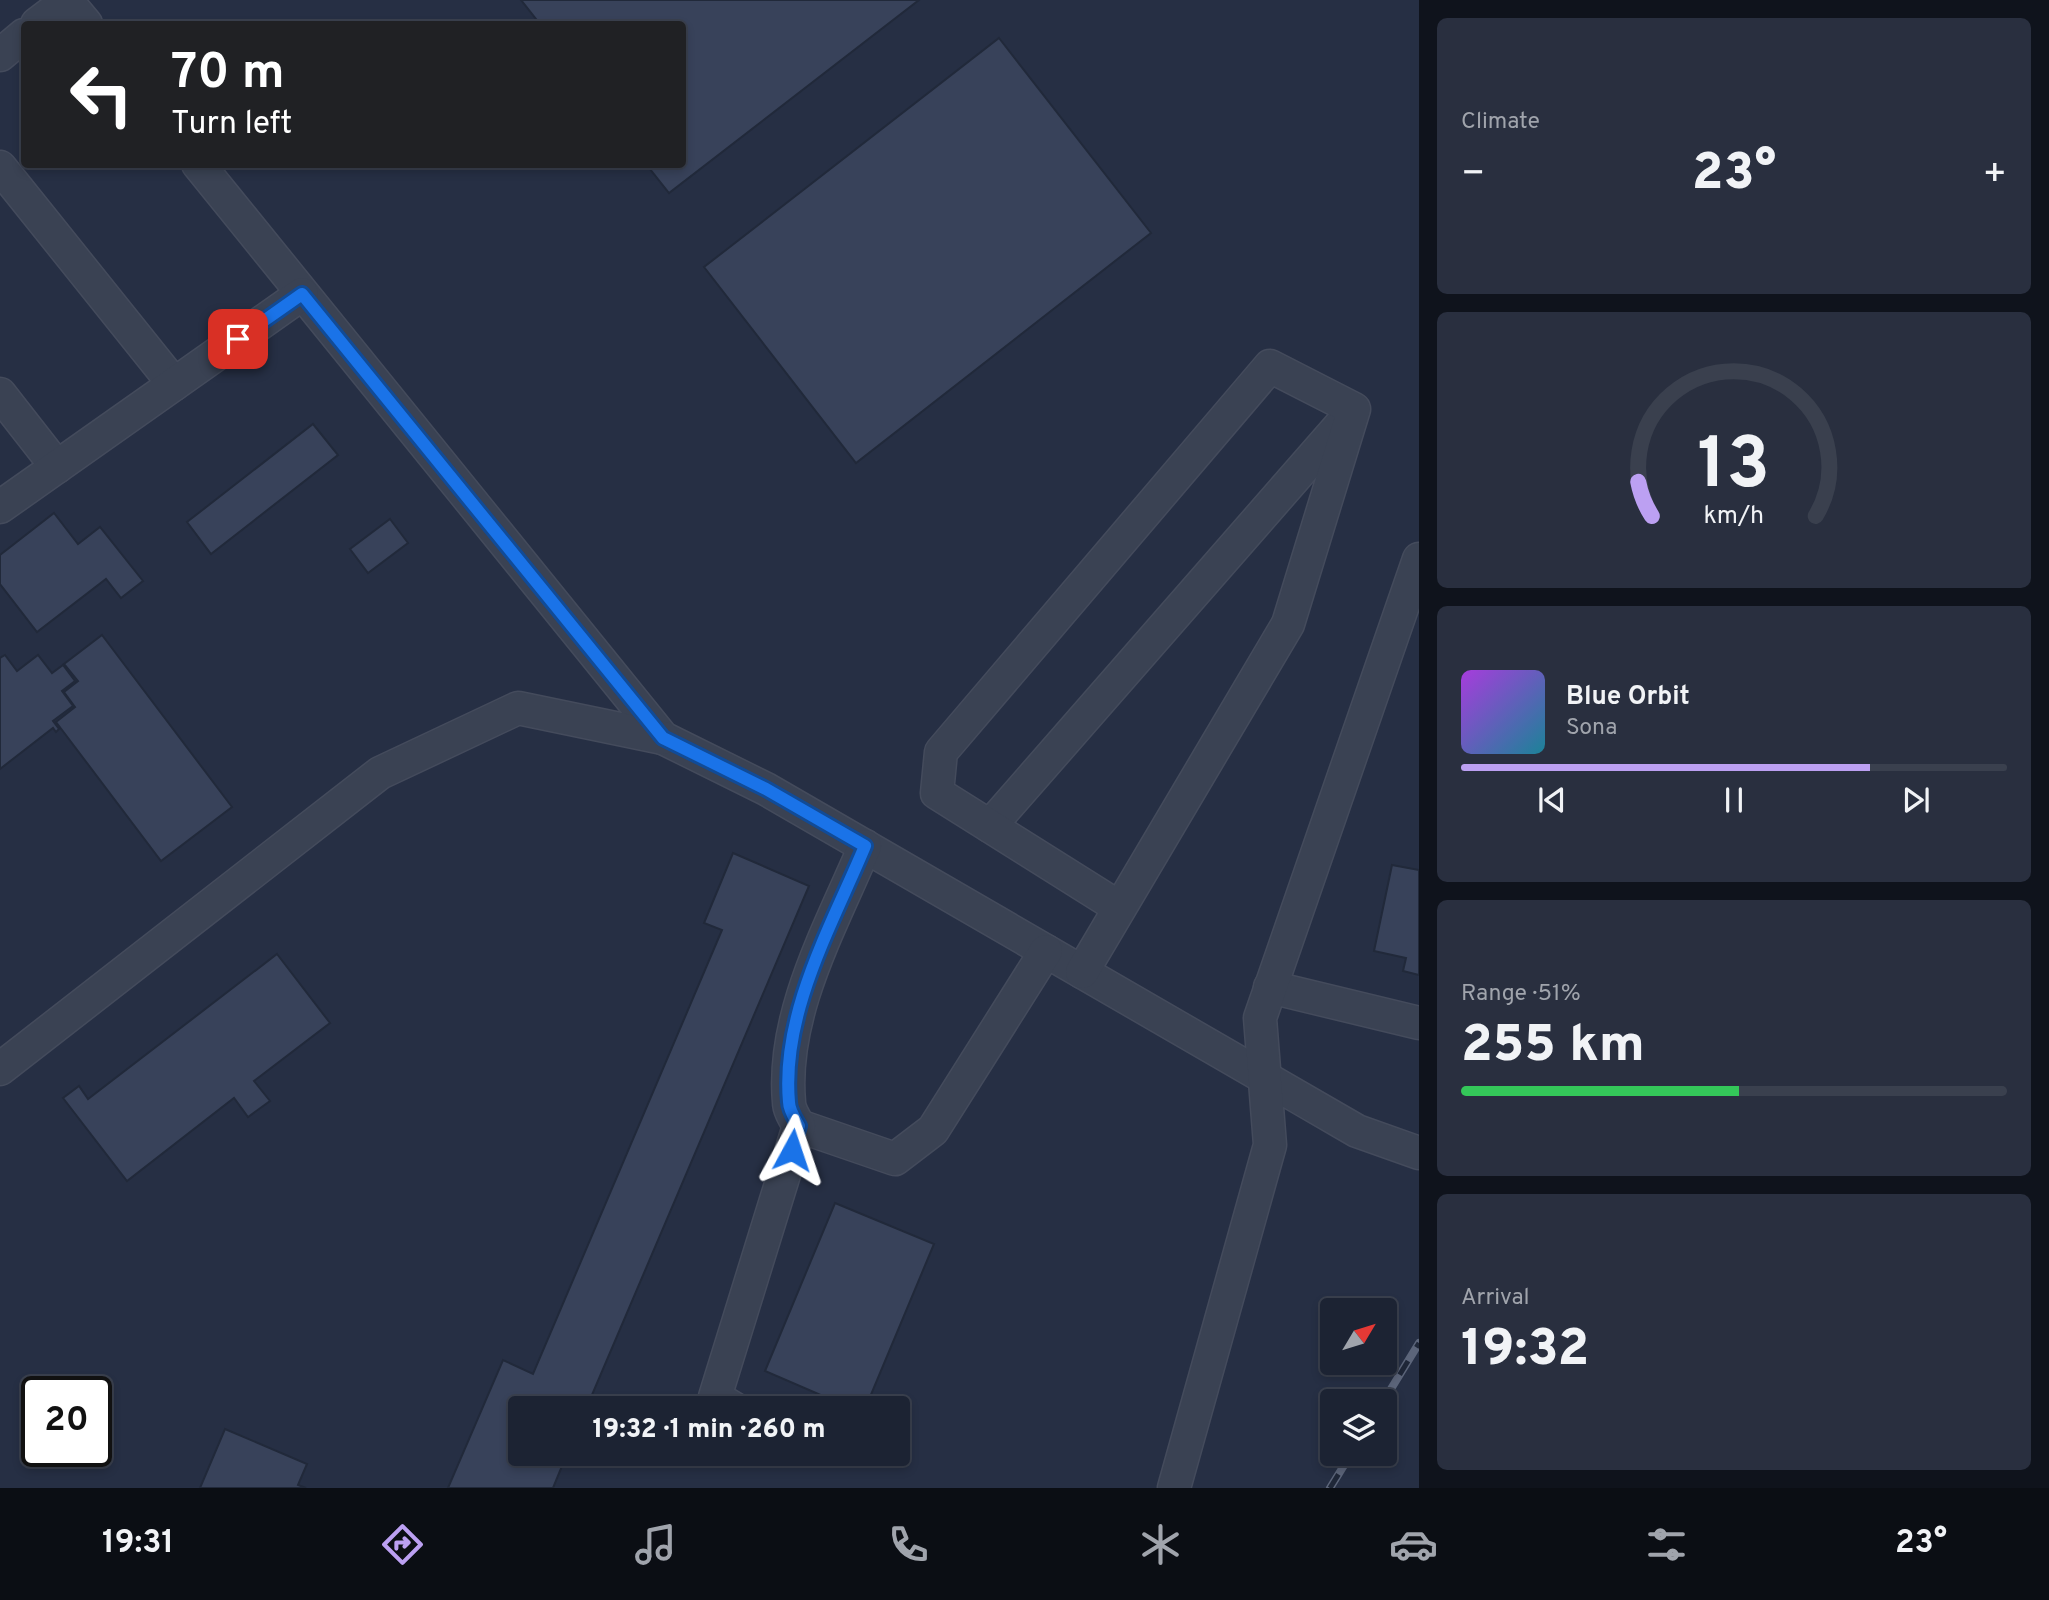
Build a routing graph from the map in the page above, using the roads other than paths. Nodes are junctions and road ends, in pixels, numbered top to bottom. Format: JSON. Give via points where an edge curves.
{"nodes":[{"id":1,"x":41,"y":21,"type":"edge"},
{"id":2,"x":84,"y":21,"type":"edge"},
{"id":3,"x":21,"y":38,"type":"edge"},
{"id":4,"x":0,"y":55,"type":"edge"},
{"id":5,"x":0,"y":167,"type":"edge"},
{"id":6,"x":201,"y":168,"type":"edge"},
{"id":7,"x":302,"y":294,"type":"junction"},
{"id":8,"x":174,"y":384,"type":"junction"},
{"id":9,"x":0,"y":394,"type":"edge"},
{"id":10,"x":1354,"y":410,"type":"junction"},
{"id":11,"x":57,"y":467,"type":"junction"},
{"id":12,"x":0,"y":507,"type":"edge"},
{"id":13,"x":1419,"y":559,"type":"edge"},
{"id":14,"x":663,"y":738,"type":"junction"},
{"id":15,"x":990,"y":826,"type":"junction"},
{"id":16,"x":865,"y":846,"type":"junction"},
{"id":17,"x":1120,"y":908,"type":"junction"},
{"id":18,"x":1046,"y":951,"type":"junction"},
{"id":19,"x":1082,"y":972,"type":"junction"},
{"id":20,"x":1270,"y":987,"type":"junction"},
{"id":21,"x":1419,"y":1023,"type":"edge"},
{"id":22,"x":0,"y":1069,"type":"edge"},
{"id":23,"x":1265,"y":1077,"type":"junction"},
{"id":24,"x":799,"y":1126,"type":"junction"},
{"id":25,"x":1419,"y":1153,"type":"edge"},
{"id":26,"x":715,"y":1396,"type":"edge"},
{"id":27,"x":1174,"y":1488,"type":"edge"}],
"edges":[{"from":1,"to":2,"type":"lane","via":[[67,1]]},
{"from":3,"to":4,"type":"lane"},
{"from":5,"to":8,"type":"lane"},
{"from":6,"to":7,"type":"lane"},
{"from":7,"to":8,"type":"lane"},
{"from":7,"to":14,"type":"lane"},
{"from":8,"to":11,"type":"lane"},
{"from":9,"to":11,"type":"lane"},
{"from":10,"to":15,"type":"lane"},
{"from":10,"to":15,"type":"lane","via":[[1270,366],[941,752],[937,793]]},
{"from":10,"to":17,"type":"lane","via":[[1288,624]]},
{"from":11,"to":12,"type":"lane"},
{"from":13,"to":20,"type":"lane"},
{"from":14,"to":16,"type":"lane","via":[[766,789]]},
{"from":14,"to":22,"type":"lane","via":[[518,708],[380,773]]},
{"from":15,"to":17,"type":"lane"},
{"from":16,"to":18,"type":"lane"},
{"from":16,"to":24,"type":"lane","via":[[804,992],[789,1061],[789,1105]]},
{"from":17,"to":19,"type":"lane"},
{"from":18,"to":19,"type":"lane"},
{"from":18,"to":24,"type":"lane","via":[[933,1130],[895,1159]]},
{"from":19,"to":23,"type":"lane"},
{"from":20,"to":21,"type":"lane"},
{"from":20,"to":23,"type":"lane","via":[[1260,1018]]},
{"from":23,"to":25,"type":"lane","via":[[1357,1131]]},
{"from":23,"to":27,"type":"lane","via":[[1270,1145]]},
{"from":24,"to":26,"type":"lane"}]}
